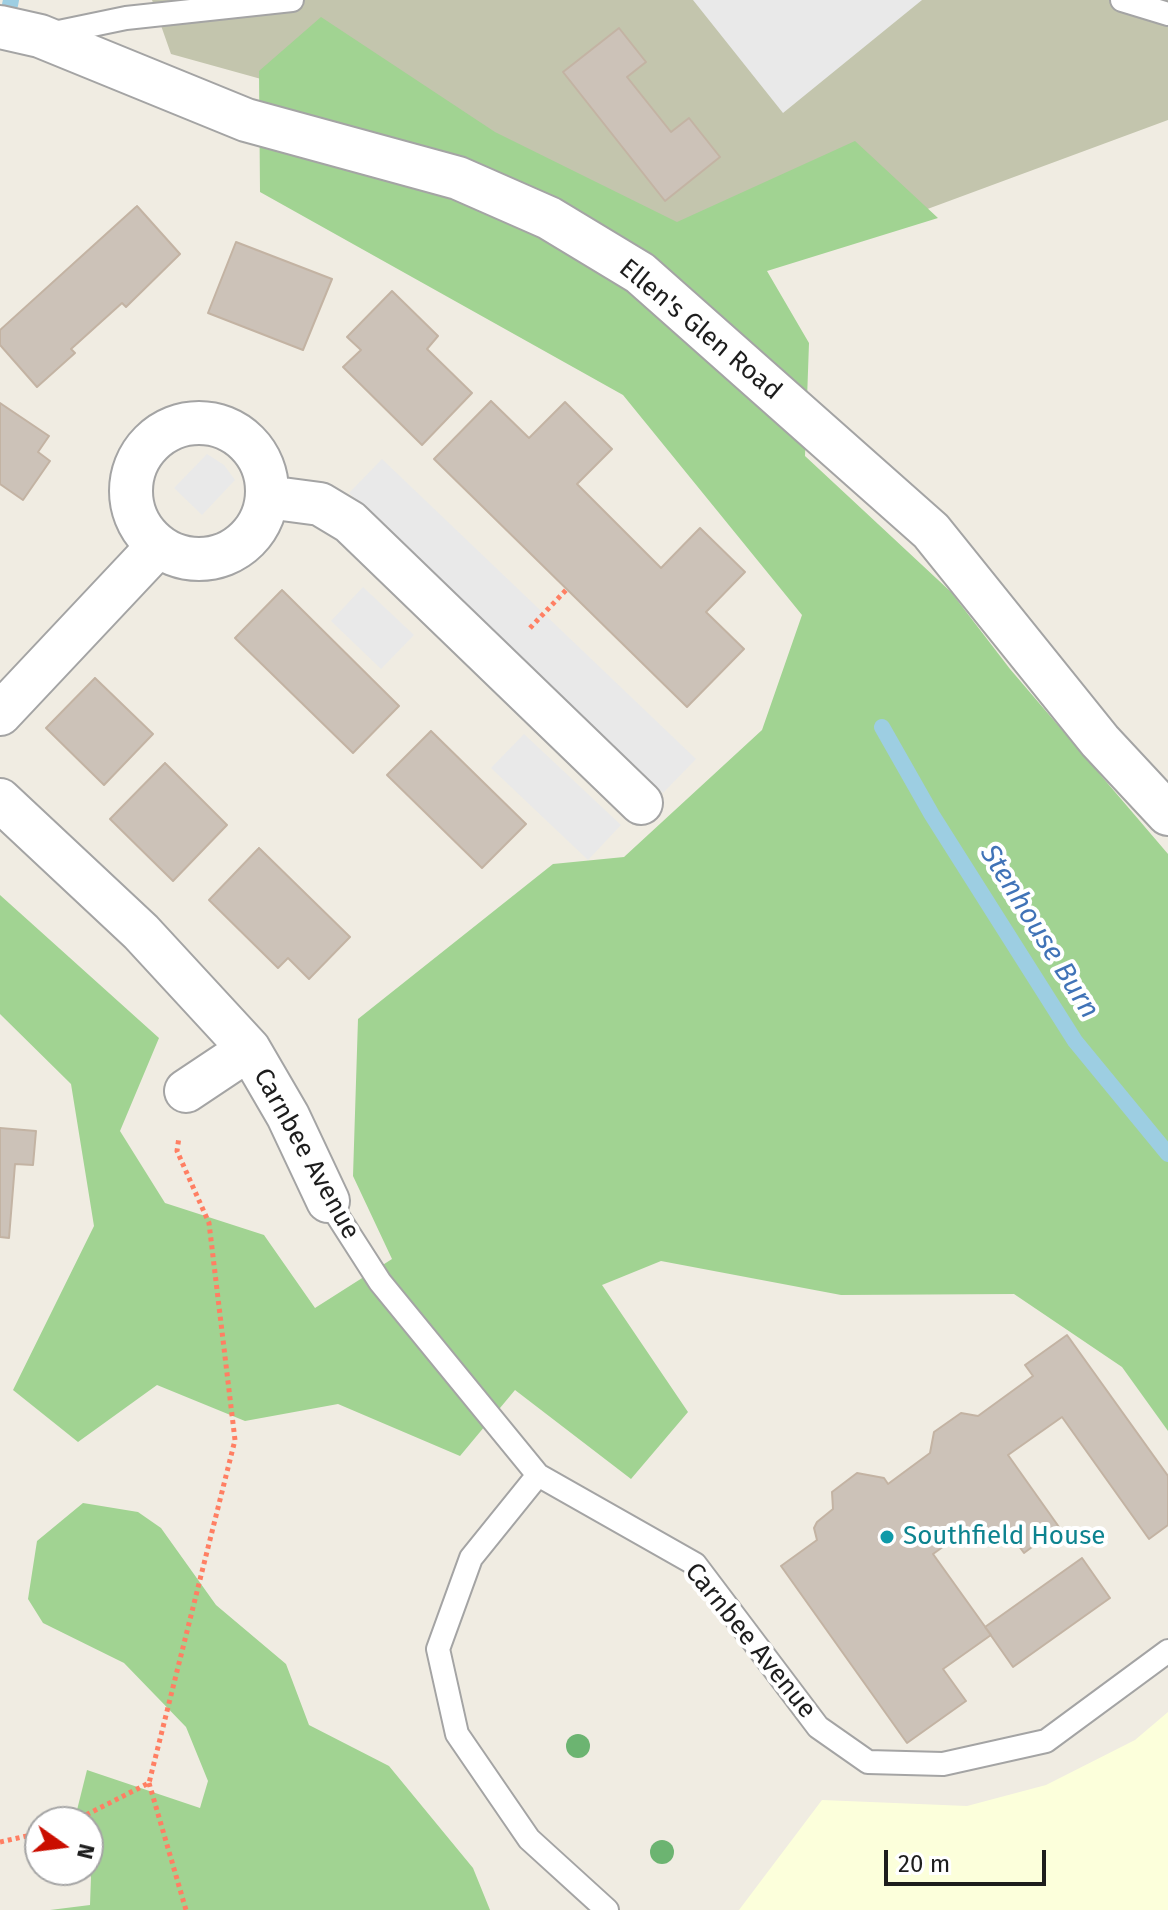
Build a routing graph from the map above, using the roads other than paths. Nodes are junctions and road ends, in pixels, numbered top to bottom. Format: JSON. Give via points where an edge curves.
{"nodes":[{"id":1,"x":292,"y":0,"type":"edge"},
{"id":2,"x":1122,"y":0,"type":"edge"},
{"id":3,"x":1168,"y":14,"type":"edge"},
{"id":4,"x":0,"y":27,"type":"edge"},
{"id":5,"x":40,"y":36,"type":"junction"},
{"id":6,"x":267,"y":497,"type":"junction"},
{"id":7,"x":158,"y":546,"type":"junction"},
{"id":8,"x":0,"y":714,"type":"edge"},
{"id":9,"x":0,"y":800,"type":"edge"},
{"id":10,"x":641,"y":803,"type":"dead end"},
{"id":11,"x":1168,"y":814,"type":"edge"},
{"id":12,"x":249,"y":1049,"type":"junction"},
{"id":13,"x":186,"y":1091,"type":"road end"},
{"id":14,"x":328,"y":1201,"type":"joint"},
{"id":15,"x":538,"y":1475,"type":"junction"},
{"id":16,"x":1168,"y":1651,"type":"edge"},
{"id":17,"x":607,"y":1910,"type":"edge"}],
"edges":[{"from":1,"to":5,"type":"lane","via":[[126,18]]},
{"from":2,"to":3,"type":"lane"},
{"from":4,"to":5,"type":"street","name":"Ellen's Glen Road"},
{"from":5,"to":11,"type":"street","name":"Ellen's Glen Road","via":[[246,120],[458,178],[549,218],[640,273],[931,531],[1100,741]]},
{"from":6,"to":7,"type":"street","via":[[251,534],[218,557],[196,560]]},
{"from":6,"to":7,"type":"street","via":[[265,473],[239,435],[217,425],[193,423],[170,429],[137,461],[131,484],[141,529]]},
{"from":6,"to":10,"type":"street","via":[[320,504],[350,522]]},
{"from":7,"to":8,"type":"street"},
{"from":9,"to":12,"type":"street","name":"Carnbee Avenue","via":[[141,932]]},
{"from":12,"to":13,"type":"street","name":"Carnbee Avenue"},
{"from":12,"to":14,"type":"street","name":"Carnbee Avenue"},
{"from":14,"to":15,"type":"lane","name":"Carnbee Avenue","via":[[380,1282]]},
{"from":15,"to":16,"type":"lane","name":"Carnbee Avenue","via":[[695,1564],[818,1727],[868,1762],[943,1764],[1046,1741]]},
{"from":15,"to":17,"type":"lane","via":[[471,1558],[438,1649],[457,1734],[529,1839]]}]}
